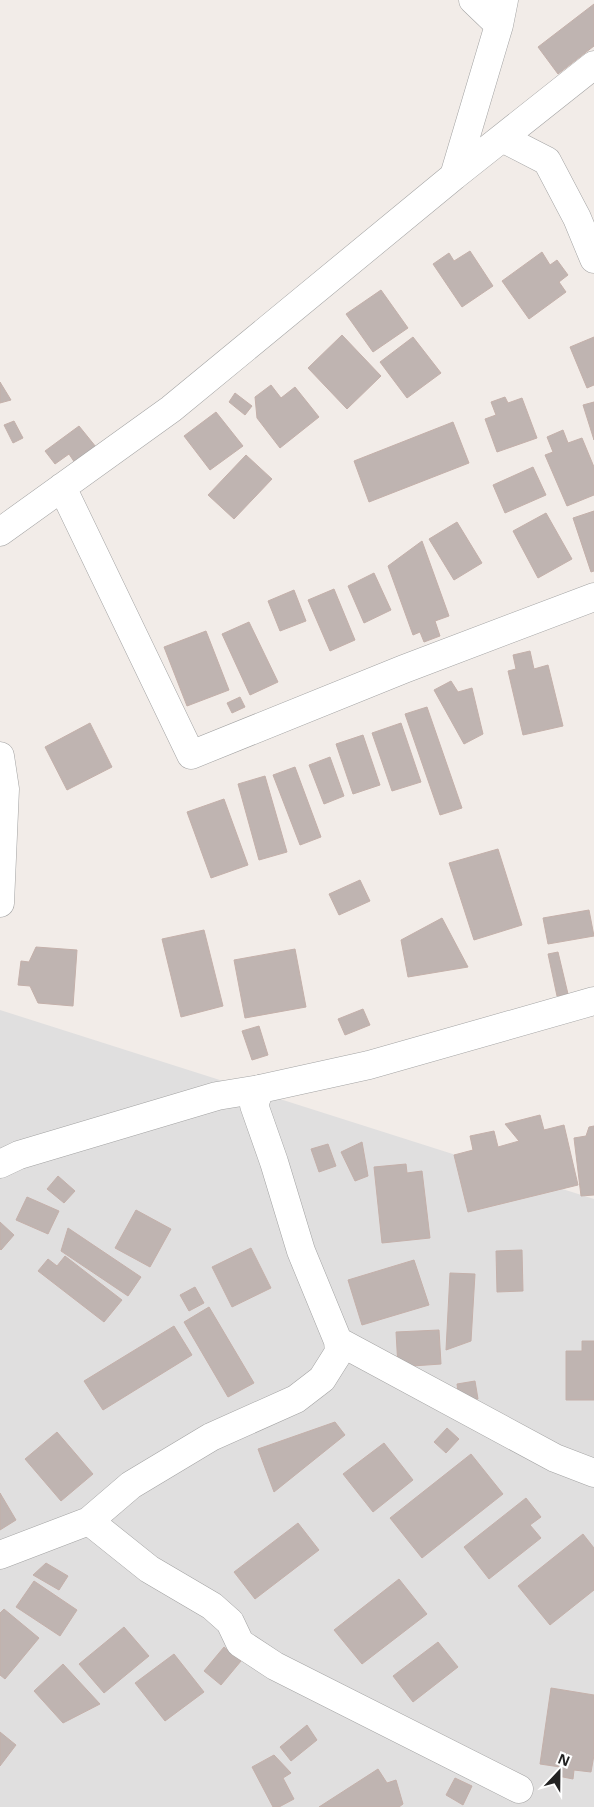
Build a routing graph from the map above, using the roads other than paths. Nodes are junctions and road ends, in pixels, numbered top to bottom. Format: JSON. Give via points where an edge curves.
{"nodes":[{"id":1,"x":474,"y":0,"type":"edge"},
{"id":2,"x":502,"y":12,"type":"edge"},
{"id":3,"x":594,"y":66,"type":"edge"},
{"id":4,"x":502,"y":138,"type":"junction"},
{"id":5,"x":454,"y":176,"type":"junction"},
{"id":6,"x":594,"y":259,"type":"edge"},
{"id":7,"x":62,"y":486,"type":"junction"},
{"id":8,"x":0,"y":532,"type":"edge"},
{"id":9,"x":594,"y":597,"type":"edge"},
{"id":10,"x":0,"y":756,"type":"edge"},
{"id":11,"x":0,"y":903,"type":"edge"},
{"id":12,"x":594,"y":1001,"type":"edge"},
{"id":13,"x":260,"y":1089,"type":"junction"},
{"id":14,"x":0,"y":1164,"type":"edge"},
{"id":15,"x":338,"y":1341,"type":"junction"},
{"id":16,"x":594,"y":1473,"type":"edge"},
{"id":17,"x":89,"y":1521,"type":"junction"},
{"id":18,"x":0,"y":1554,"type":"edge"},
{"id":19,"x":519,"y":1789,"type":"dead end"}],
"edges":[{"from":1,"to":2,"type":"street"},
{"from":2,"to":5,"type":"street"},
{"from":3,"to":4,"type":"street"},
{"from":4,"to":5,"type":"street"},
{"from":4,"to":6,"type":"street","via":[[547,161]]},
{"from":5,"to":7,"type":"street","via":[[171,409]]},
{"from":7,"to":8,"type":"street"},
{"from":7,"to":9,"type":"street","via":[[191,755]]},
{"from":10,"to":11,"type":"street","via":[[5,789]]},
{"from":12,"to":13,"type":"street","via":[[369,1065]]},
{"from":13,"to":14,"type":"street","via":[[217,1096],[19,1155]]},
{"from":13,"to":15,"type":"street","via":[[254,1105],[301,1251]]},
{"from":15,"to":16,"type":"street","via":[[555,1458]]},
{"from":15,"to":17,"type":"street","via":[[339,1352],[322,1379],[296,1399],[203,1442],[131,1485]]},
{"from":17,"to":18,"type":"street"},
{"from":17,"to":19,"type":"street","via":[[149,1569],[212,1606],[230,1622],[240,1643],[275,1666]]}]}
